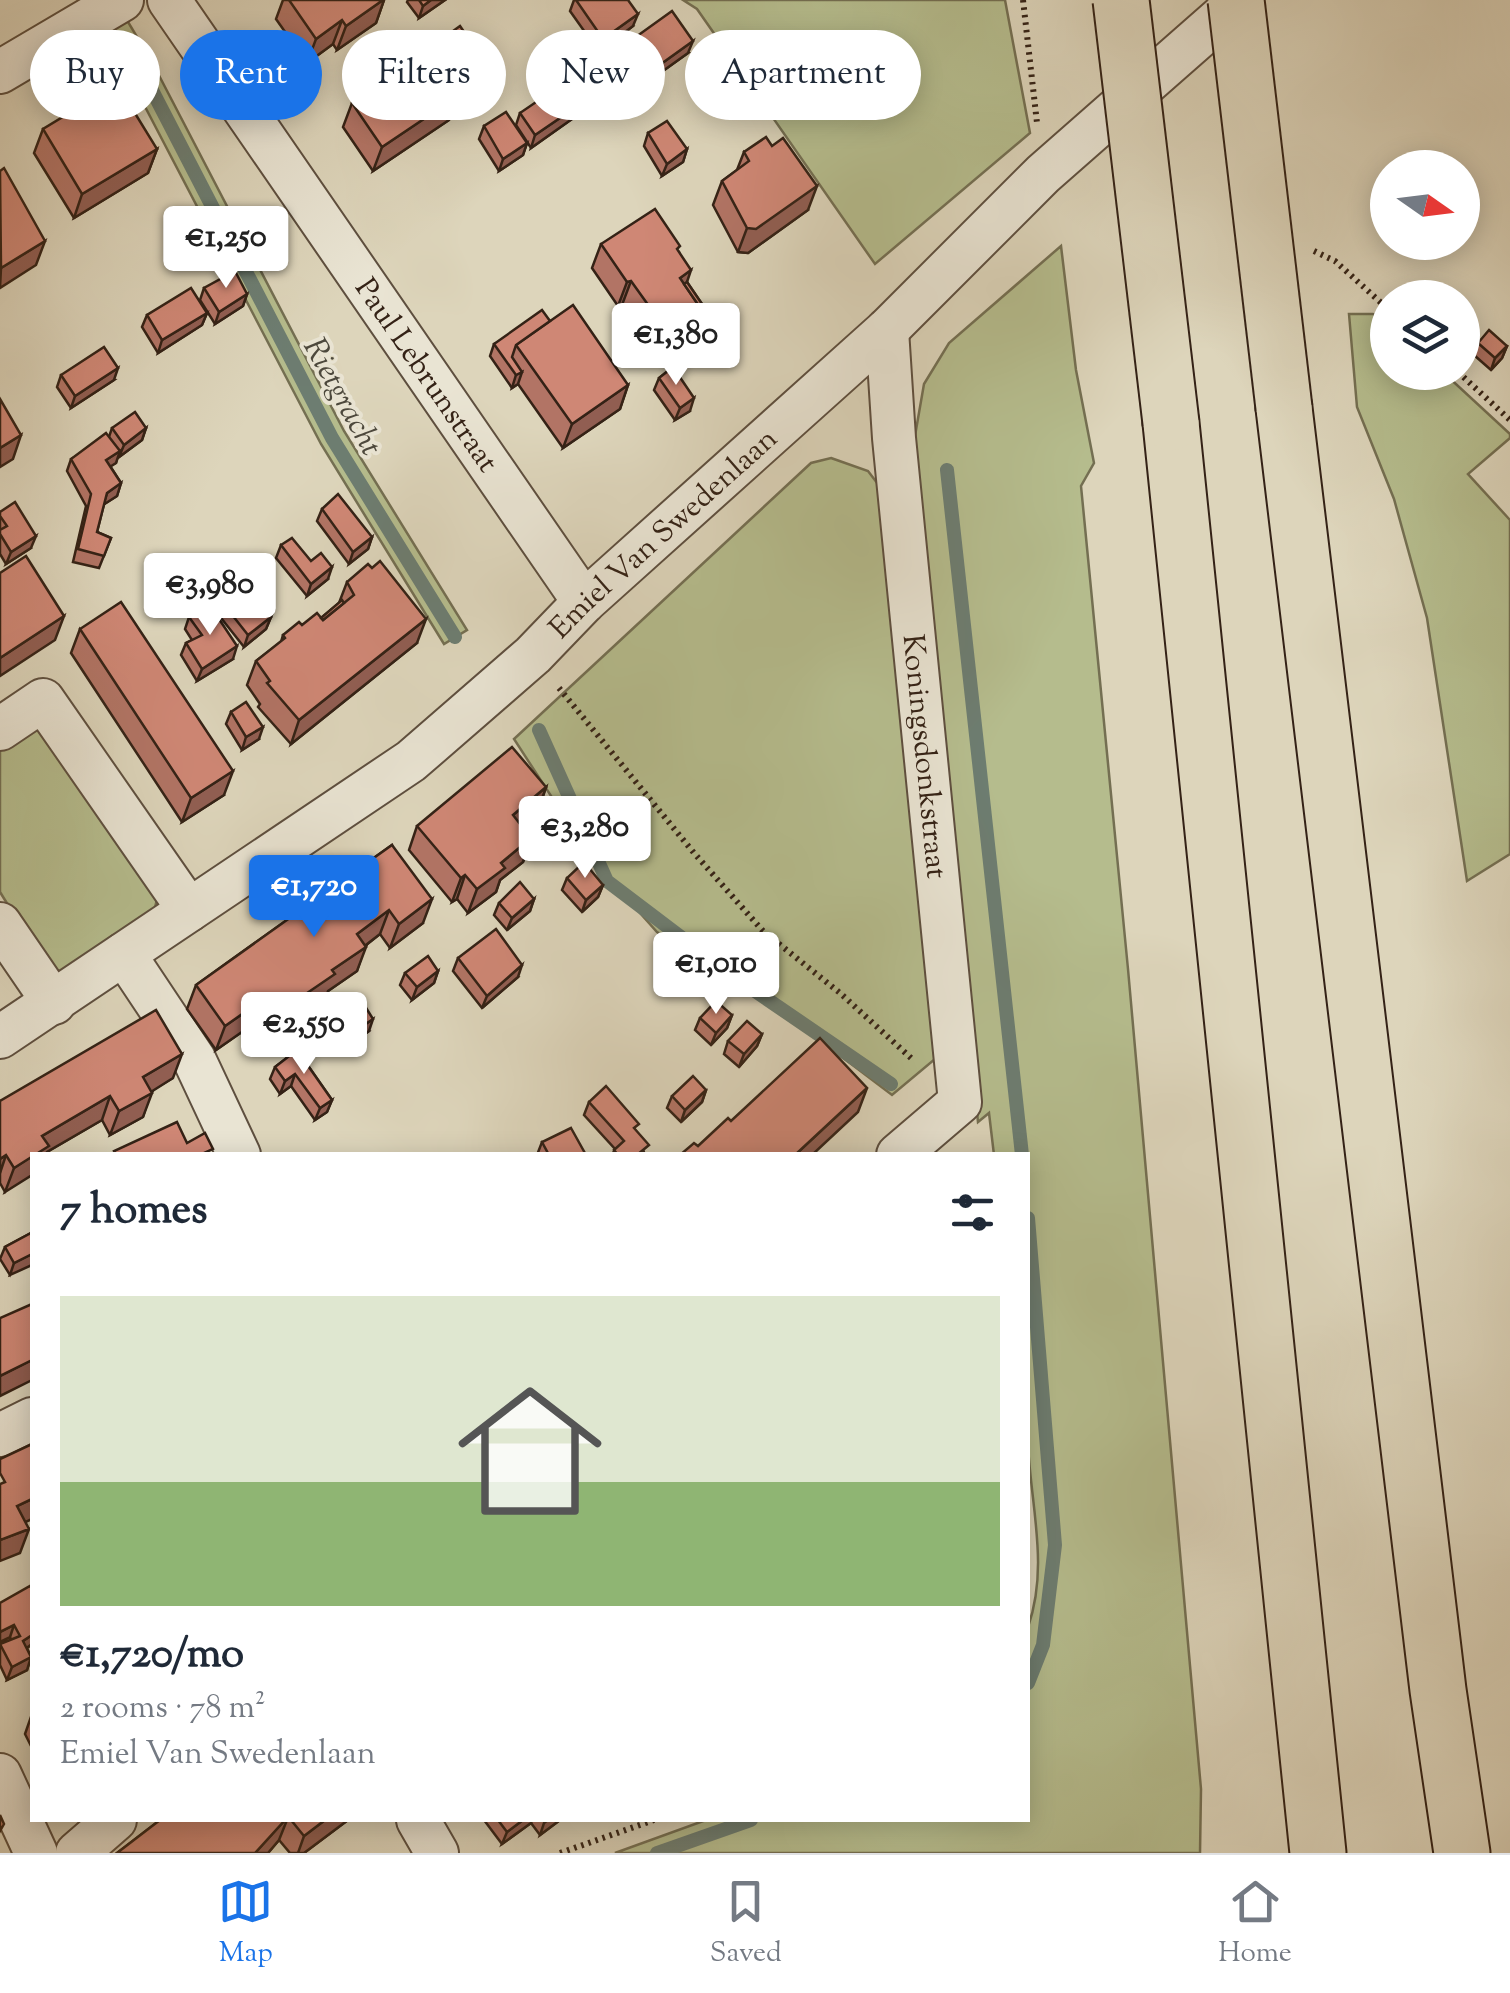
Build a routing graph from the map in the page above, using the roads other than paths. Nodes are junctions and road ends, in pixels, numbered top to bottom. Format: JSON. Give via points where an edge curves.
{"nodes":[{"id":1,"x":122,"y":0,"type":"edge"},
{"id":2,"x":169,"y":0,"type":"edge"},
{"id":3,"x":1121,"y":0,"type":"edge"},
{"id":4,"x":1238,"y":0,"type":"edge"},
{"id":5,"x":0,"y":72,"type":"edge"},
{"id":6,"x":887,"y":330,"type":"junction"},
{"id":7,"x":584,"y":602,"type":"junction"},
{"id":8,"x":0,"y":729,"type":"edge"},
{"id":9,"x":189,"y":910,"type":"junction"},
{"id":10,"x":0,"y":924,"type":"edge"},
{"id":11,"x":124,"y":954,"type":"junction"},
{"id":12,"x":54,"y":1003,"type":"junction"},
{"id":13,"x":0,"y":1038,"type":"edge"},
{"id":14,"x":237,"y":1152,"type":"edge"},
{"id":15,"x":902,"y":1152,"type":"edge"},
{"id":16,"x":30,"y":1420,"type":"edge"},
{"id":17,"x":0,"y":1434,"type":"edge"},
{"id":18,"x":0,"y":1775,"type":"edge"},
{"id":19,"x":113,"y":1822,"type":"edge"},
{"id":20,"x":419,"y":1822,"type":"edge"},
{"id":21,"x":36,"y":1853,"type":"edge"},
{"id":22,"x":76,"y":1853,"type":"edge"},
{"id":23,"x":437,"y":1853,"type":"edge"},
{"id":24,"x":1318,"y":1853,"type":"edge"},
{"id":25,"x":1462,"y":1853,"type":"edge"}],
"edges":[{"from":1,"to":5,"type":"street"},
{"from":2,"to":7,"type":"street","name":"Paul Lebrunstraat"},
{"from":3,"to":24,"type":"highway","bridge":true,"via":[[1171,422]]},
{"from":4,"to":6,"type":"street","name":"Emiel Van Swedenlaan","via":[[1043,174]]},
{"from":4,"to":25,"type":"highway","bridge":true},
{"from":6,"to":7,"type":"street","name":"Emiel Van Swedenlaan"},
{"from":6,"to":15,"type":"street","name":"Koningsdonkstraat","via":[[960,1102]]},
{"from":7,"to":9,"type":"street","name":"Emiel Van Swedenlaan","via":[[411,761]]},
{"from":8,"to":9,"type":"street","via":[[44,700]]},
{"from":9,"to":11,"type":"street","name":"Emiel Van Swedenlaan"},
{"from":10,"to":12,"type":"street"},
{"from":11,"to":12,"type":"street","name":"Emiel Van Swedenlaan"},
{"from":11,"to":14,"type":"street","via":[[194,1059]]},
{"from":12,"to":13,"type":"street","name":"Emiel Van Swedenlaan"},
{"from":16,"to":17,"type":"street"},
{"from":18,"to":21,"type":"street"},
{"from":19,"to":22,"type":"street"},
{"from":20,"to":23,"type":"street"}]}
